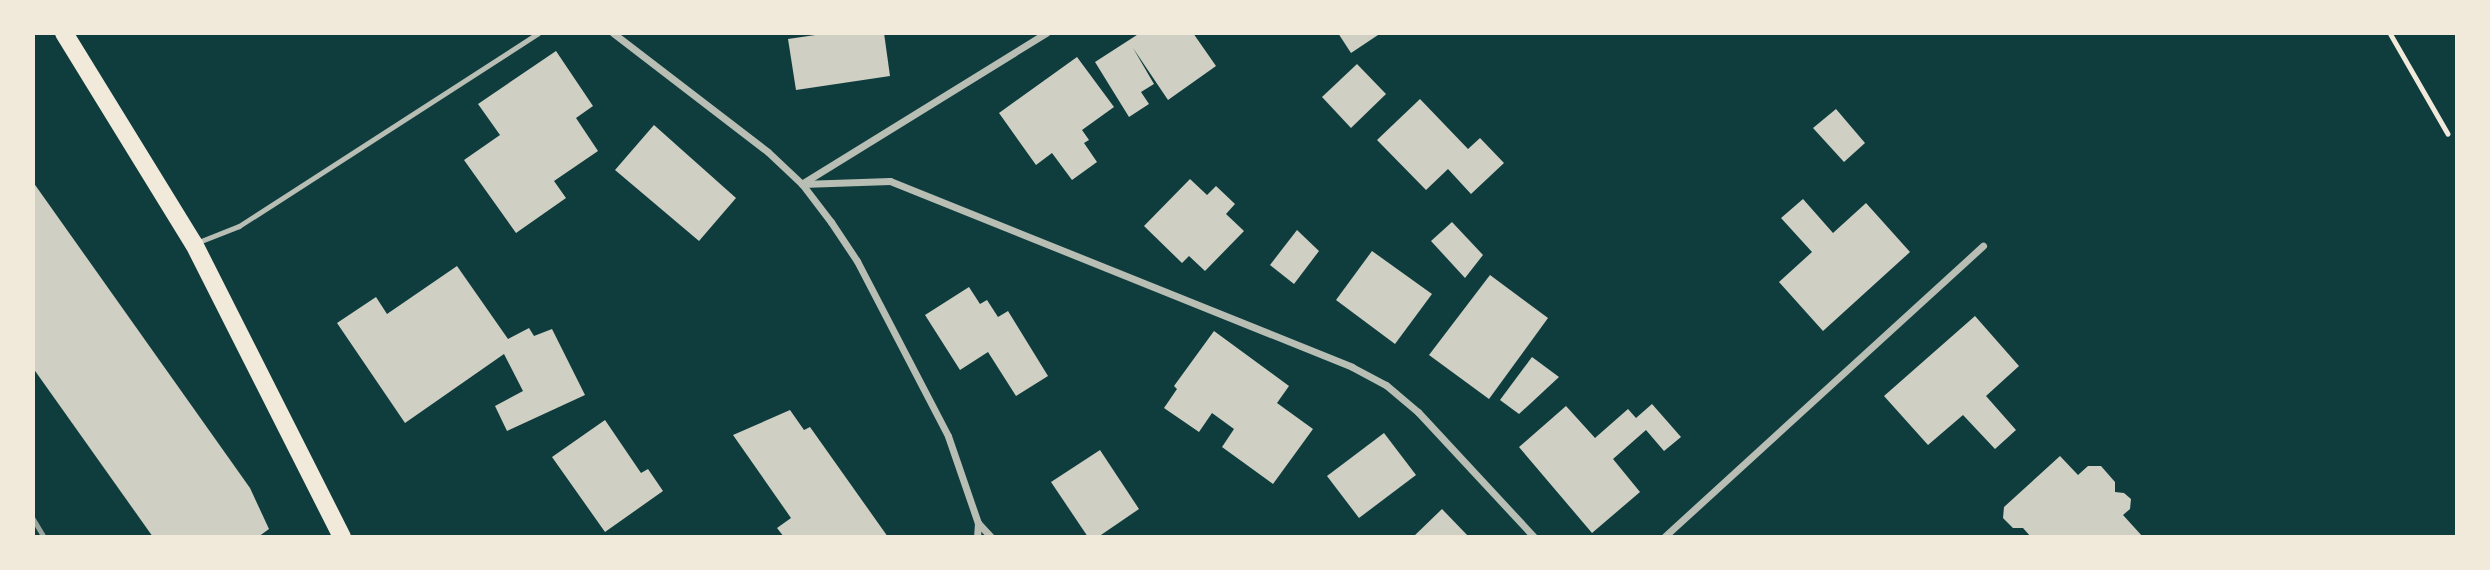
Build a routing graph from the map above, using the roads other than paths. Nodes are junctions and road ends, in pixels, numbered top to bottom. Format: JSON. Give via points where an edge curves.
{"nodes":[{"id":1,"x":64,"y":33,"type":"edge"},
{"id":2,"x":538,"y":33,"type":"edge"},
{"id":3,"x":613,"y":33,"type":"edge"},
{"id":4,"x":1046,"y":33,"type":"edge"},
{"id":5,"x":802,"y":184,"type":"junction"},
{"id":6,"x":194,"y":244,"type":"junction"},
{"id":7,"x":1983,"y":247,"type":"dead end"},
{"id":8,"x":978,"y":523,"type":"junction"},
{"id":9,"x":342,"y":537,"type":"edge"},
{"id":10,"x":977,"y":537,"type":"edge"},
{"id":11,"x":991,"y":537,"type":"edge"},
{"id":12,"x":1534,"y":537,"type":"edge"},
{"id":13,"x":1664,"y":537,"type":"edge"}],
"edges":[{"from":1,"to":6,"type":"main road"},
{"from":2,"to":6,"type":"lane","via":[[239,226]]},
{"from":3,"to":5,"type":"street","via":[[768,152]]},
{"from":4,"to":5,"type":"street"},
{"from":5,"to":8,"type":"street","via":[[857,261],[948,436]]},
{"from":5,"to":12,"type":"street","via":[[890,181],[1352,367],[1386,385],[1418,412]]},
{"from":6,"to":9,"type":"main road"},
{"from":7,"to":13,"type":"street"},
{"from":8,"to":10,"type":"street"},
{"from":8,"to":11,"type":"street"}]}
